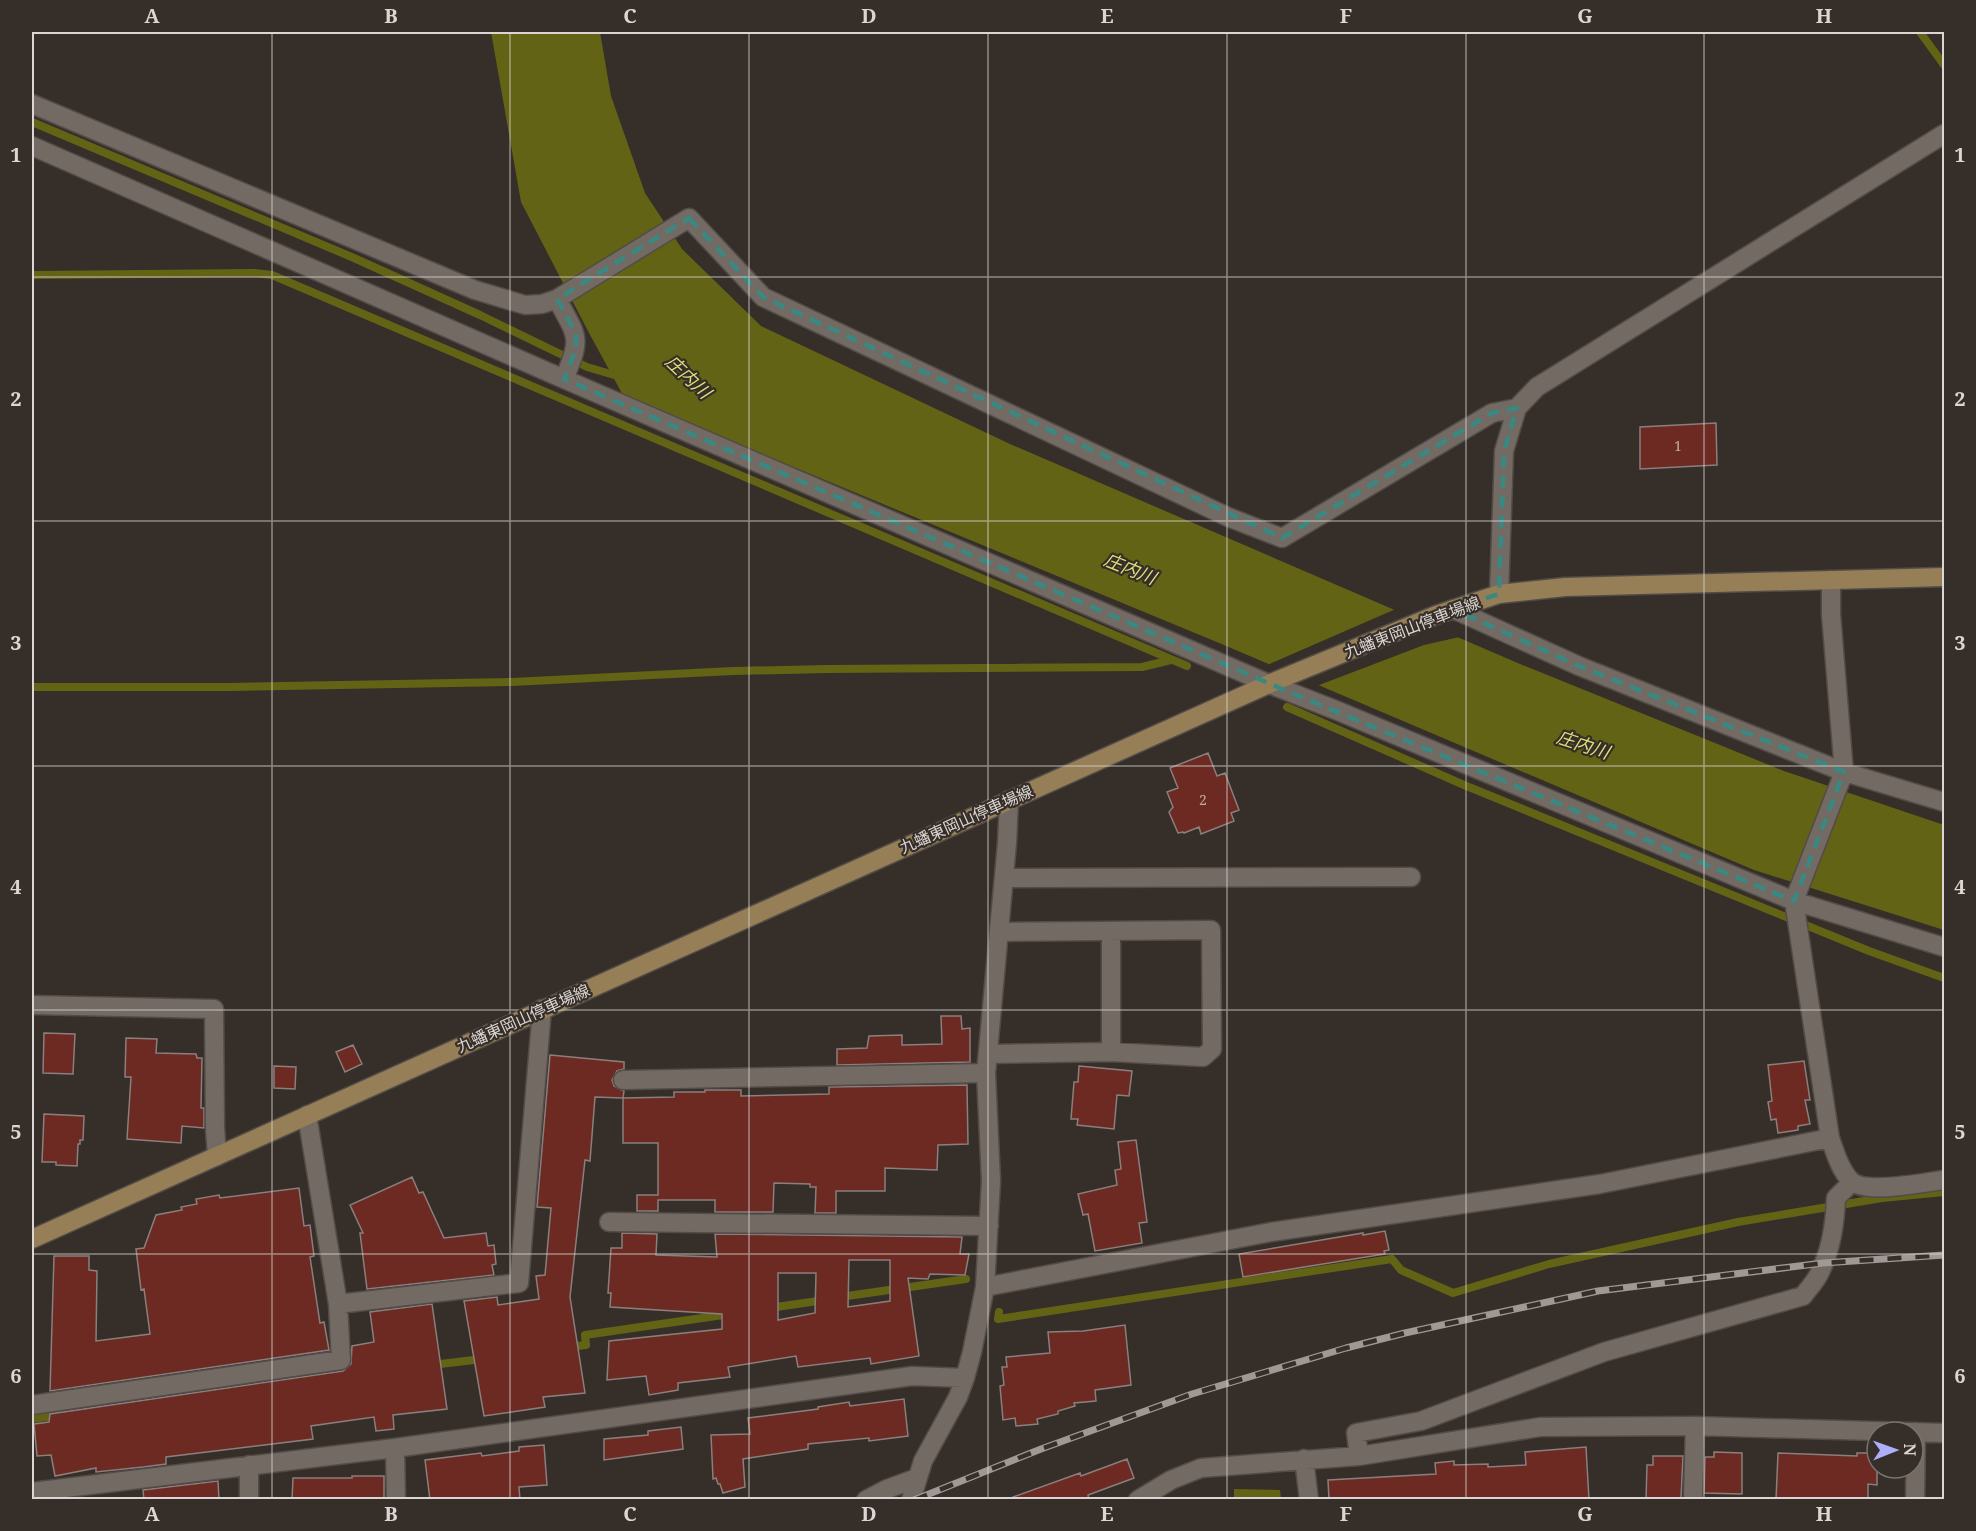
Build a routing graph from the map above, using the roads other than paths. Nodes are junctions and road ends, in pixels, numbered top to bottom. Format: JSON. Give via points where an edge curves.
{"nodes":[{"id":1,"x":32,"y":104,"type":"edge"},
{"id":2,"x":1944,"y":134,"type":"edge"},
{"id":3,"x":32,"y":146,"type":"edge"},
{"id":4,"x":562,"y":297,"type":"junction"},
{"id":5,"x":565,"y":377,"type":"junction"},
{"id":6,"x":1517,"y":408,"type":"junction"},
{"id":7,"x":1944,"y":577,"type":"edge"},
{"id":8,"x":1831,"y":580,"type":"junction"},
{"id":9,"x":1499,"y":594,"type":"junction"},
{"id":10,"x":1444,"y":612,"type":"junction"},
{"id":11,"x":1274,"y":682,"type":"junction"},
{"id":12,"x":1842,"y":776,"type":"junction"},
{"id":13,"x":1009,"y":800,"type":"junction"},
{"id":14,"x":1944,"y":802,"type":"edge"},
{"id":15,"x":1411,"y":877,"type":"dead end"},
{"id":16,"x":1004,"y":878,"type":"junction"},
{"id":17,"x":1797,"y":910,"type":"junction"},
{"id":18,"x":1111,"y":931,"type":"junction"},
{"id":19,"x":999,"y":932,"type":"junction"},
{"id":20,"x":1944,"y":947,"type":"edge"},
{"id":21,"x":32,"y":1005,"type":"edge"},
{"id":22,"x":542,"y":1009,"type":"junction"},
{"id":23,"x":1111,"y":1052,"type":"junction"},
{"id":24,"x":988,"y":1054,"type":"junction"},
{"id":25,"x":986,"y":1073,"type":"junction"},
{"id":26,"x":623,"y":1080,"type":"dead end"},
{"id":27,"x":307,"y":1115,"type":"junction"},
{"id":28,"x":1830,"y":1138,"type":"junction"},
{"id":29,"x":217,"y":1155,"type":"junction"},
{"id":30,"x":1944,"y":1180,"type":"edge"},
{"id":31,"x":1852,"y":1182,"type":"junction"},
{"id":32,"x":609,"y":1222,"type":"dead end"},
{"id":33,"x":989,"y":1226,"type":"junction"},
{"id":34,"x":32,"y":1239,"type":"edge"},
{"id":35,"x":985,"y":1287,"type":"junction"},
{"id":36,"x":338,"y":1304,"type":"junction"},
{"id":37,"x":965,"y":1378,"type":"junction"},
{"id":38,"x":32,"y":1405,"type":"edge"},
{"id":39,"x":1695,"y":1425,"type":"junction"},
{"id":40,"x":1865,"y":1430,"type":"edge"},
{"id":41,"x":1925,"y":1432,"type":"edge"},
{"id":42,"x":1944,"y":1433,"type":"edge"},
{"id":43,"x":395,"y":1448,"type":"junction"},
{"id":44,"x":1359,"y":1456,"type":"junction"},
{"id":45,"x":1304,"y":1459,"type":"junction"},
{"id":46,"x":249,"y":1465,"type":"junction"},
{"id":47,"x":918,"y":1478,"type":"junction"},
{"id":48,"x":1915,"y":1480,"type":"edge"},
{"id":49,"x":113,"y":1491,"type":"edge"},
{"id":50,"x":32,"y":1492,"type":"edge"},
{"id":51,"x":249,"y":1500,"type":"edge"},
{"id":52,"x":396,"y":1500,"type":"edge"},
{"id":53,"x":866,"y":1500,"type":"edge"},
{"id":54,"x":911,"y":1500,"type":"edge"},
{"id":55,"x":1138,"y":1500,"type":"edge"},
{"id":56,"x":1309,"y":1500,"type":"edge"},
{"id":57,"x":1693,"y":1500,"type":"edge"},
{"id":58,"x":1915,"y":1500,"type":"edge"}],
"edges":[{"from":1,"to":4,"type":"street","via":[[475,290],[525,305]]},
{"from":2,"to":6,"type":"street","via":[[1537,387]]},
{"from":3,"to":5,"type":"street"},
{"from":4,"to":5,"type":"street","via":[[576,334],[576,349]]},
{"from":4,"to":6,"type":"street","via":[[689,218],[763,297],[1228,517],[1282,538],[1492,413]]},
{"from":5,"to":11,"type":"street"},
{"from":6,"to":9,"type":"street","via":[[1504,452]]},
{"from":7,"to":8,"type":"main road","name":"九蟠東岡山停車場線"},
{"from":8,"to":9,"type":"main road","name":"九蟠東岡山停車場線","via":[[1565,587]]},
{"from":8,"to":12,"type":"street"},
{"from":9,"to":10,"type":"main road","name":"九蟠東岡山停車場線"},
{"from":10,"to":11,"type":"main road","name":"九蟠東岡山停車場線"},
{"from":10,"to":12,"type":"street"},
{"from":11,"to":13,"type":"main road","name":"九蟠東岡山停車場線"},
{"from":11,"to":17,"type":"street"},
{"from":12,"to":14,"type":"street"},
{"from":12,"to":17,"type":"street"},
{"from":13,"to":16,"type":"street"},
{"from":13,"to":22,"type":"main road","name":"九蟠東岡山停車場線"},
{"from":15,"to":16,"type":"street"},
{"from":16,"to":19,"type":"street"},
{"from":17,"to":20,"type":"street"},
{"from":17,"to":28,"type":"street"},
{"from":18,"to":19,"type":"street"},
{"from":18,"to":23,"type":"street"},
{"from":18,"to":23,"type":"street","via":[[1211,930],[1212,1049],[1203,1057]]},
{"from":19,"to":24,"type":"street"},
{"from":21,"to":29,"type":"street","via":[[214,1009]]},
{"from":22,"to":27,"type":"main road","name":"九蟠東岡山停車場線"},
{"from":22,"to":36,"type":"street","via":[[519,1283]]},
{"from":23,"to":24,"type":"street"},
{"from":24,"to":25,"type":"street"},
{"from":25,"to":26,"type":"street"},
{"from":25,"to":33,"type":"street"},
{"from":27,"to":29,"type":"main road","name":"九蟠東岡山停車場線"},
{"from":27,"to":36,"type":"street"},
{"from":28,"to":31,"type":"street","via":[[1840,1165]]},
{"from":28,"to":35,"type":"street","via":[[1600,1184],[1271,1232]]},
{"from":29,"to":34,"type":"main road","name":"九蟠東岡山停車場線"},
{"from":30,"to":31,"type":"street","via":[[1871,1188]]},
{"from":31,"to":44,"type":"street","via":[[1836,1198],[1834,1225],[1819,1273],[1803,1296],[1604,1352],[1421,1421],[1356,1433]]},
{"from":32,"to":33,"type":"street"},
{"from":33,"to":35,"type":"street"},
{"from":35,"to":37,"type":"street"},
{"from":36,"to":38,"type":"street","via":[[341,1360]]},
{"from":37,"to":43,"type":"street","via":[[912,1376]]},
{"from":37,"to":47,"type":"street"},
{"from":39,"to":40,"type":"street"},
{"from":39,"to":44,"type":"street","via":[[1540,1426]]},
{"from":39,"to":57,"type":"street"},
{"from":41,"to":42,"type":"street"},
{"from":43,"to":46,"type":"street"},
{"from":43,"to":52,"type":"street"},
{"from":44,"to":45,"type":"street"},
{"from":45,"to":55,"type":"street","via":[[1201,1468]]},
{"from":45,"to":56,"type":"street"},
{"from":46,"to":49,"type":"street"},
{"from":46,"to":51,"type":"street"},
{"from":47,"to":53,"type":"street"},
{"from":47,"to":54,"type":"street"},
{"from":48,"to":58,"type":"street"},
{"from":49,"to":50,"type":"street"}]}
